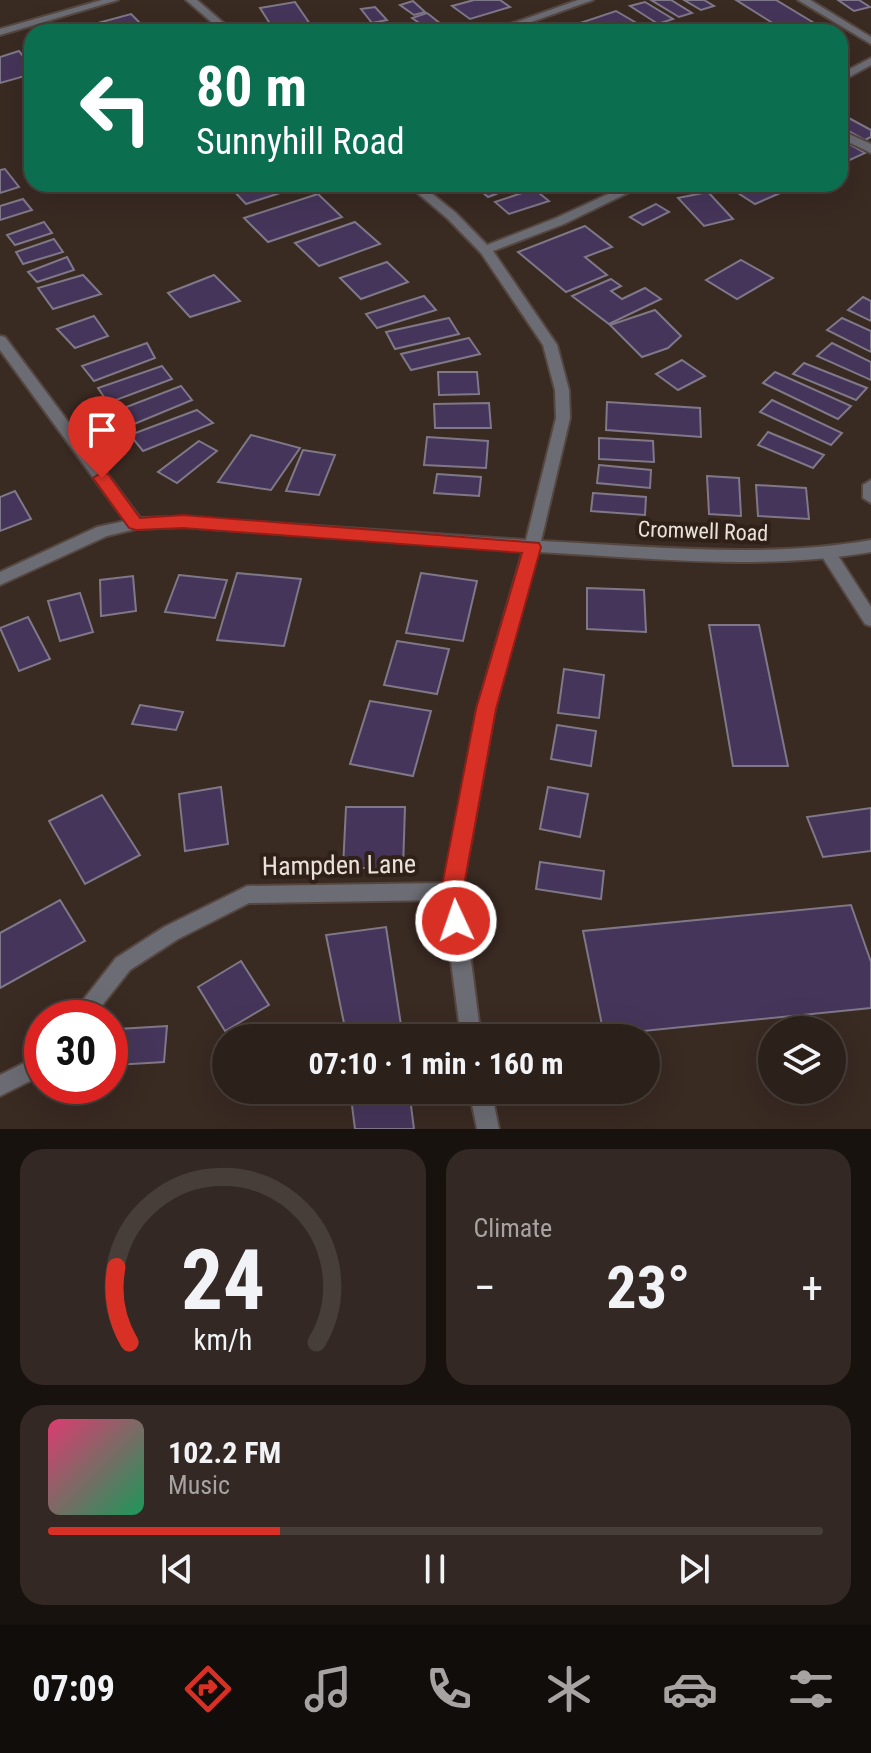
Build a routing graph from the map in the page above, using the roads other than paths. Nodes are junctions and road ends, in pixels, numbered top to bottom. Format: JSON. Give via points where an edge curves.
{"nodes":[{"id":1,"x":113,"y":0,"type":"edge"},
{"id":2,"x":191,"y":0,"type":"edge"},
{"id":3,"x":541,"y":0,"type":"edge"},
{"id":4,"x":588,"y":0,"type":"edge"},
{"id":5,"x":803,"y":0,"type":"edge"},
{"id":6,"x":557,"y":11,"type":"junction"},
{"id":7,"x":28,"y":24,"type":"edge"},
{"id":8,"x":220,"y":24,"type":"edge"},
{"id":9,"x":517,"y":24,"type":"edge"},
{"id":10,"x":843,"y":24,"type":"edge"},
{"id":11,"x":24,"y":25,"type":"edge"},
{"id":12,"x":848,"y":27,"type":"edge"},
{"id":13,"x":0,"y":32,"type":"edge"},
{"id":14,"x":871,"y":41,"type":"edge"},
{"id":15,"x":871,"y":61,"type":"edge"},
{"id":16,"x":848,"y":74,"type":"edge"},
{"id":17,"x":848,"y":137,"type":"edge"},
{"id":18,"x":871,"y":149,"type":"edge"},
{"id":19,"x":422,"y":192,"type":"edge"},
{"id":20,"x":623,"y":192,"type":"edge"},
{"id":21,"x":485,"y":250,"type":"junction"},
{"id":22,"x":0,"y":340,"type":"edge"},
{"id":23,"x":871,"y":485,"type":"edge"},
{"id":24,"x":871,"y":498,"type":"edge"},
{"id":25,"x":136,"y":524,"type":"junction"},
{"id":26,"x":871,"y":546,"type":"edge"},
{"id":27,"x":532,"y":547,"type":"junction"},
{"id":28,"x":829,"y":555,"type":"junction"},
{"id":29,"x":0,"y":579,"type":"edge"},
{"id":30,"x":871,"y":620,"type":"edge"},
{"id":31,"x":452,"y":891,"type":"junction"},
{"id":32,"x":94,"y":1000,"type":"edge"},
{"id":33,"x":469,"y":1024,"type":"edge"},
{"id":34,"x":24,"y":1073,"type":"edge"},
{"id":35,"x":0,"y":1086,"type":"edge"},
{"id":36,"x":483,"y":1104,"type":"edge"},
{"id":37,"x":488,"y":1129,"type":"edge"}],
"edges":[{"from":1,"to":7,"type":"street"},
{"from":2,"to":8,"type":"street"},
{"from":3,"to":6,"type":"street"},
{"from":4,"to":6,"type":"street"},
{"from":5,"to":10,"type":"street"},
{"from":6,"to":9,"type":"street"},
{"from":11,"to":13,"type":"street"},
{"from":12,"to":14,"type":"street"},
{"from":15,"to":16,"type":"street"},
{"from":17,"to":18,"type":"street"},
{"from":19,"to":21,"type":"street"},
{"from":20,"to":21,"type":"street"},
{"from":21,"to":27,"type":"street","via":[[550,345],[562,390],[563,418]]},
{"from":22,"to":25,"type":"street"},
{"from":23,"to":24,"type":"street"},
{"from":25,"to":27,"type":"street","name":"Cromwell Road","via":[[183,522]]},
{"from":25,"to":29,"type":"street","name":"Cromwell Road","via":[[103,531]]},
{"from":26,"to":28,"type":"street","name":"Cromwell Road"},
{"from":27,"to":28,"type":"street","name":"Cromwell Road"},
{"from":27,"to":31,"type":"street","via":[[486,709]]},
{"from":28,"to":30,"type":"street"},
{"from":31,"to":32,"type":"street","name":"Hampden Lane","via":[[247,895],[123,964]]},
{"from":31,"to":33,"type":"street"},
{"from":34,"to":35,"type":"street"},
{"from":36,"to":37,"type":"street"}]}
